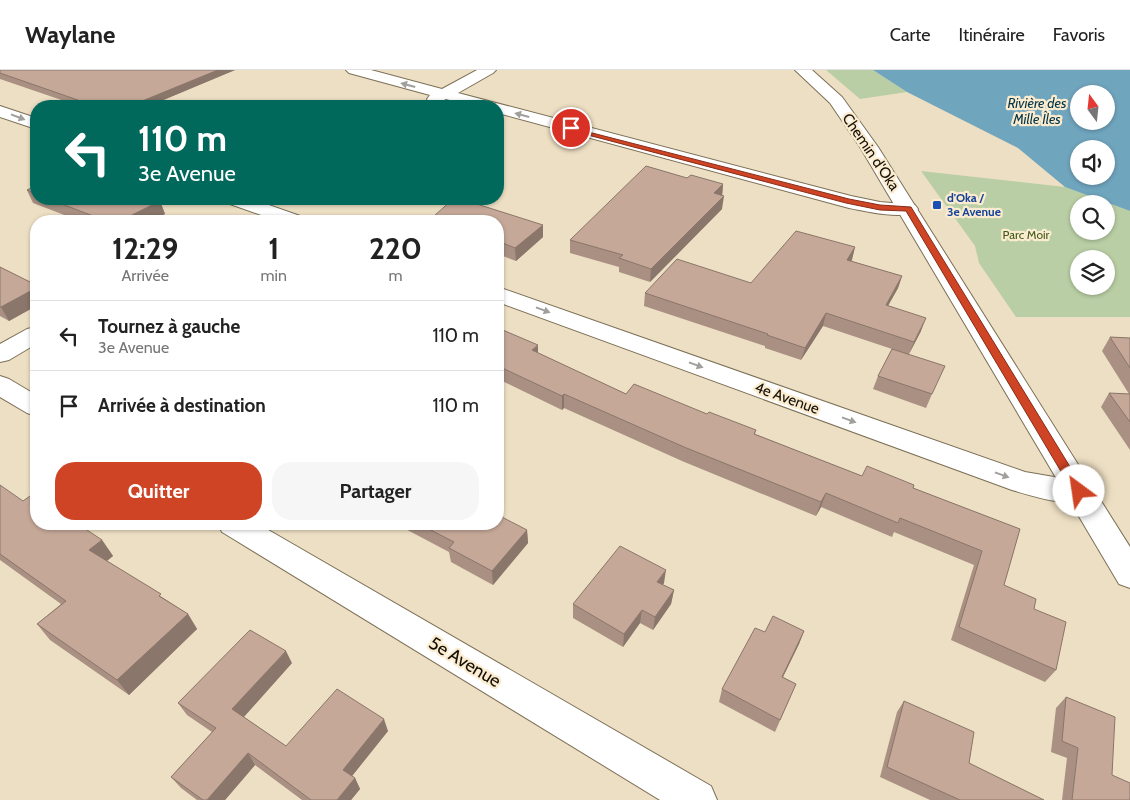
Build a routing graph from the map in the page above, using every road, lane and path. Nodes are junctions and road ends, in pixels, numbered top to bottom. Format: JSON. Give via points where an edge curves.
{"nodes":[{"id":1,"x":354,"y":70,"type":"edge"},
{"id":2,"x":488,"y":70,"type":"edge"},
{"id":3,"x":803,"y":70,"type":"edge"},
{"id":4,"x":443,"y":94,"type":"junction"},
{"id":5,"x":433,"y":100,"type":"edge"},
{"id":6,"x":466,"y":100,"type":"edge"},
{"id":7,"x":504,"y":110,"type":"edge"},
{"id":8,"x":0,"y":111,"type":"edge"},
{"id":9,"x":30,"y":122,"type":"edge"},
{"id":10,"x":262,"y":205,"type":"edge"},
{"id":11,"x":269,"y":205,"type":"edge"},
{"id":12,"x":908,"y":209,"type":"junction"},
{"id":13,"x":245,"y":215,"type":"edge"},
{"id":14,"x":286,"y":215,"type":"edge"},
{"id":15,"x":504,"y":296,"type":"edge"},
{"id":16,"x":30,"y":337,"type":"edge"},
{"id":17,"x":0,"y":354,"type":"edge"},
{"id":18,"x":0,"y":385,"type":"edge"},
{"id":19,"x":30,"y":403,"type":"edge"},
{"id":20,"x":1079,"y":491,"type":"junction"},
{"id":21,"x":243,"y":530,"type":"edge"},
{"id":22,"x":1130,"y":575,"type":"edge"},
{"id":23,"x":697,"y":800,"type":"edge"}],
"edges":[{"from":4,"to":1,"type":"street","one_way":true},
{"from":2,"to":4,"type":"street"},
{"from":3,"to":12,"type":"street","name":"Chemin d'Oka","via":[[836,100]]},
{"from":4,"to":5,"type":"street"},
{"from":4,"to":6,"type":"street"},
{"from":12,"to":7,"type":"street","one_way":true,"via":[[848,202]]},
{"from":8,"to":9,"type":"street","one_way":true},
{"from":10,"to":13,"type":"street"},
{"from":11,"to":14,"type":"street"},
{"from":12,"to":20,"type":"street","name":"Chemin d'Oka"},
{"from":15,"to":20,"type":"street","name":"4e Avenue","one_way":true,"via":[[1022,482]]},
{"from":16,"to":17,"type":"street"},
{"from":18,"to":19,"type":"street"},
{"from":20,"to":22,"type":"street","name":"Chemin d'Oka"},
{"from":21,"to":23,"type":"street","name":"5e Avenue"}]}
